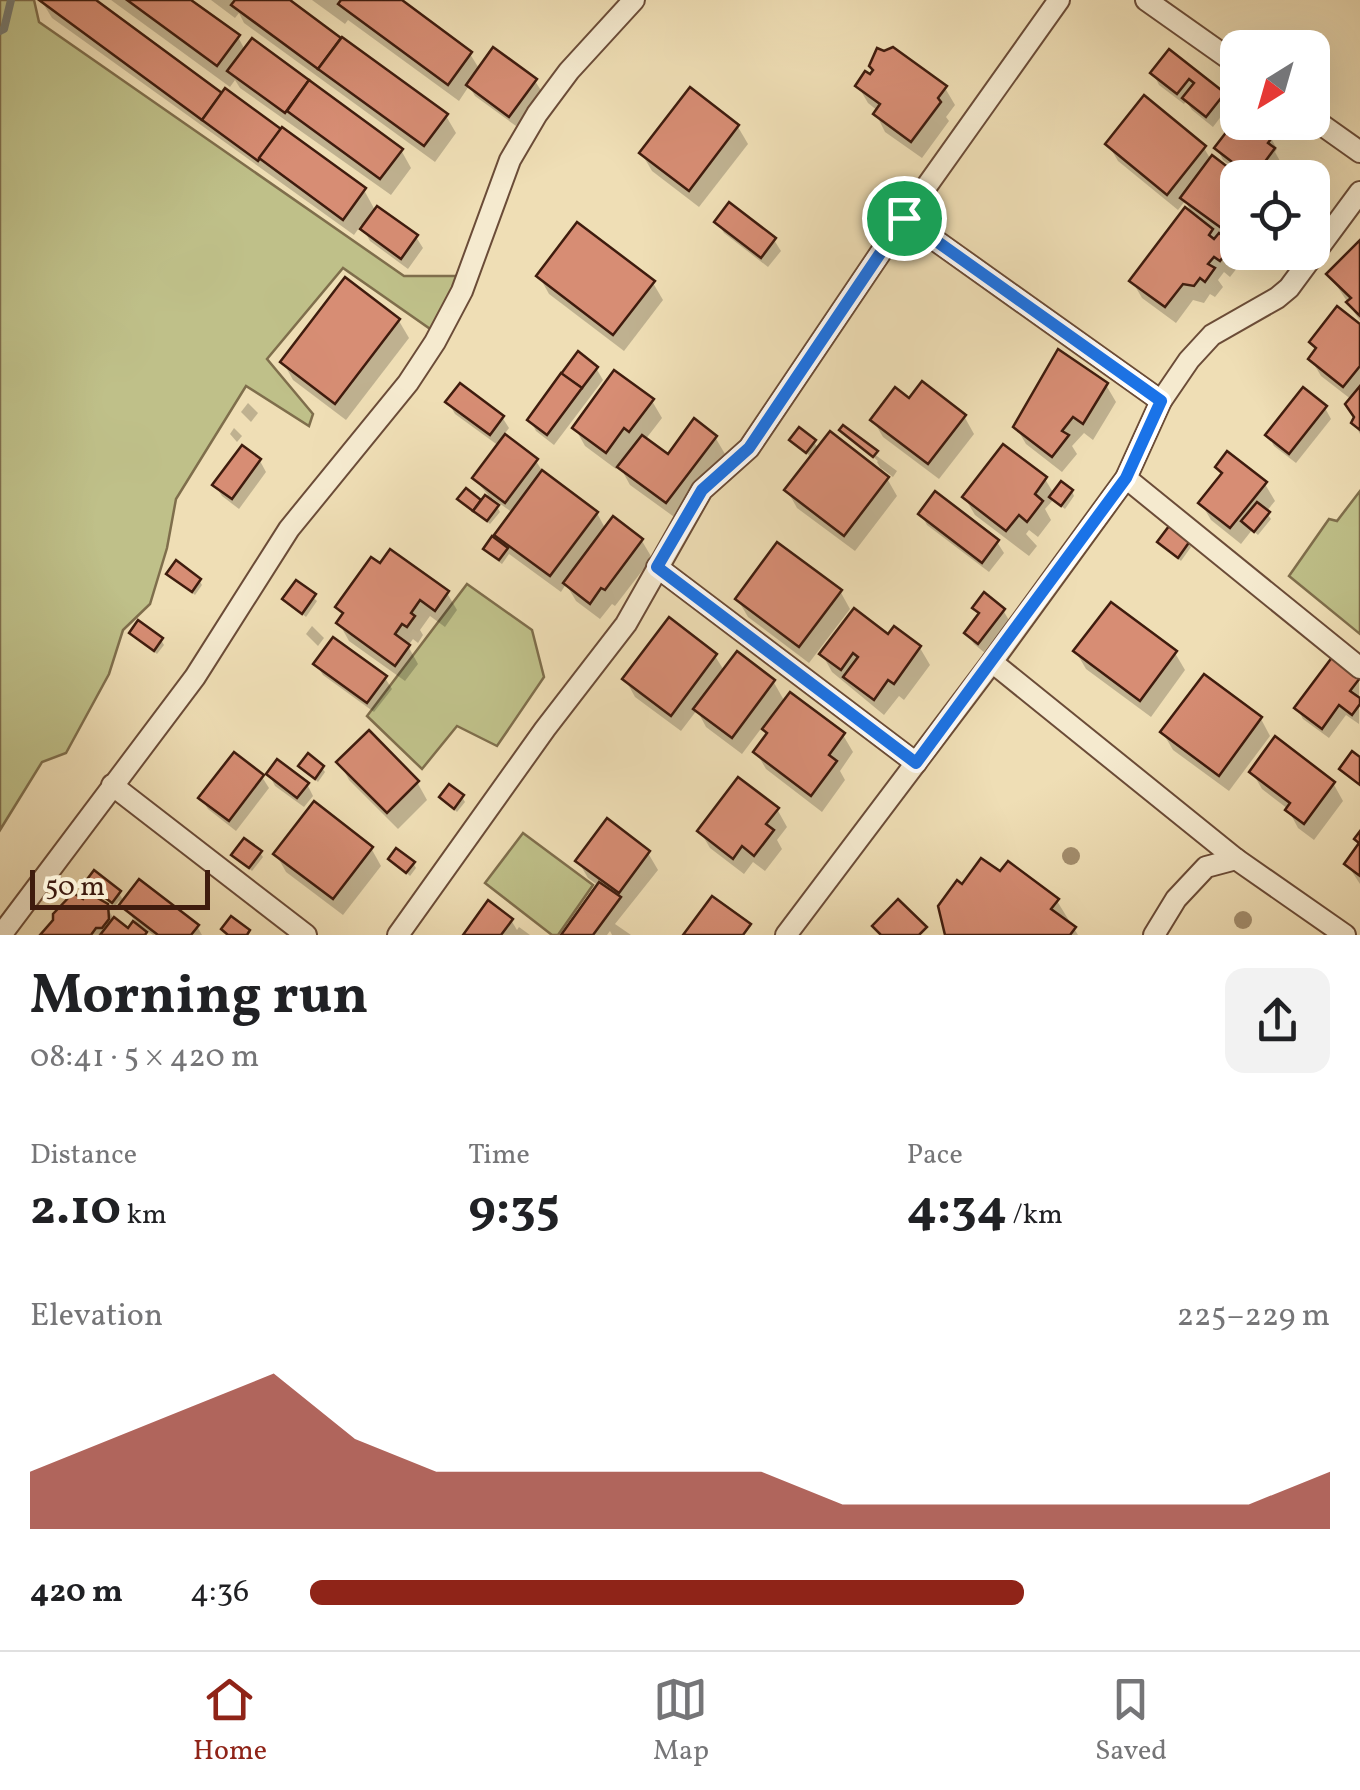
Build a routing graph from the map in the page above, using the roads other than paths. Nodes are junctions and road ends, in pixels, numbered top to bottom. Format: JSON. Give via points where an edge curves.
{"nodes":[{"id":1,"x":634,"y":0,"type":"edge"},
{"id":2,"x":1059,"y":0,"type":"edge"},
{"id":3,"x":1146,"y":0,"type":"edge"},
{"id":4,"x":1220,"y":52,"type":"edge"},
{"id":5,"x":1330,"y":131,"type":"edge"},
{"id":6,"x":1360,"y":152,"type":"edge"},
{"id":7,"x":1360,"y":192,"type":"edge"},
{"id":8,"x":904,"y":218,"type":"junction"},
{"id":9,"x":1161,"y":401,"type":"junction"},
{"id":10,"x":1126,"y":478,"type":"junction"},
{"id":11,"x":657,"y":567,"type":"junction"},
{"id":12,"x":992,"y":662,"type":"junction"},
{"id":13,"x":1360,"y":668,"type":"edge"},
{"id":14,"x":916,"y":763,"type":"junction"},
{"id":15,"x":112,"y":785,"type":"junction"},
{"id":16,"x":1236,"y":859,"type":"junction"},
{"id":17,"x":1,"y":935,"type":"edge"},
{"id":18,"x":306,"y":935,"type":"edge"},
{"id":19,"x":398,"y":935,"type":"edge"},
{"id":20,"x":786,"y":935,"type":"edge"},
{"id":21,"x":1154,"y":935,"type":"edge"},
{"id":22,"x":1345,"y":935,"type":"edge"}],
"edges":[{"from":1,"to":15,"type":"street","via":[[570,71],[510,160],[462,291],[418,370],[289,529],[195,677]]},
{"from":2,"to":8,"type":"street"},
{"from":3,"to":4,"type":"street"},
{"from":5,"to":6,"type":"street"},
{"from":7,"to":9,"type":"street","via":[[1289,288],[1212,335]]},
{"from":8,"to":9,"type":"street"},
{"from":8,"to":11,"type":"street","via":[[749,448],[702,490]]},
{"from":9,"to":10,"type":"street"},
{"from":10,"to":12,"type":"street"},
{"from":10,"to":13,"type":"street"},
{"from":11,"to":14,"type":"street"},
{"from":11,"to":19,"type":"street","via":[[626,624]]},
{"from":12,"to":14,"type":"street"},
{"from":12,"to":16,"type":"street"},
{"from":14,"to":20,"type":"street"},
{"from":15,"to":17,"type":"street"},
{"from":15,"to":18,"type":"street"},
{"from":16,"to":21,"type":"street","via":[[1206,867]]},
{"from":16,"to":22,"type":"street"}]}
